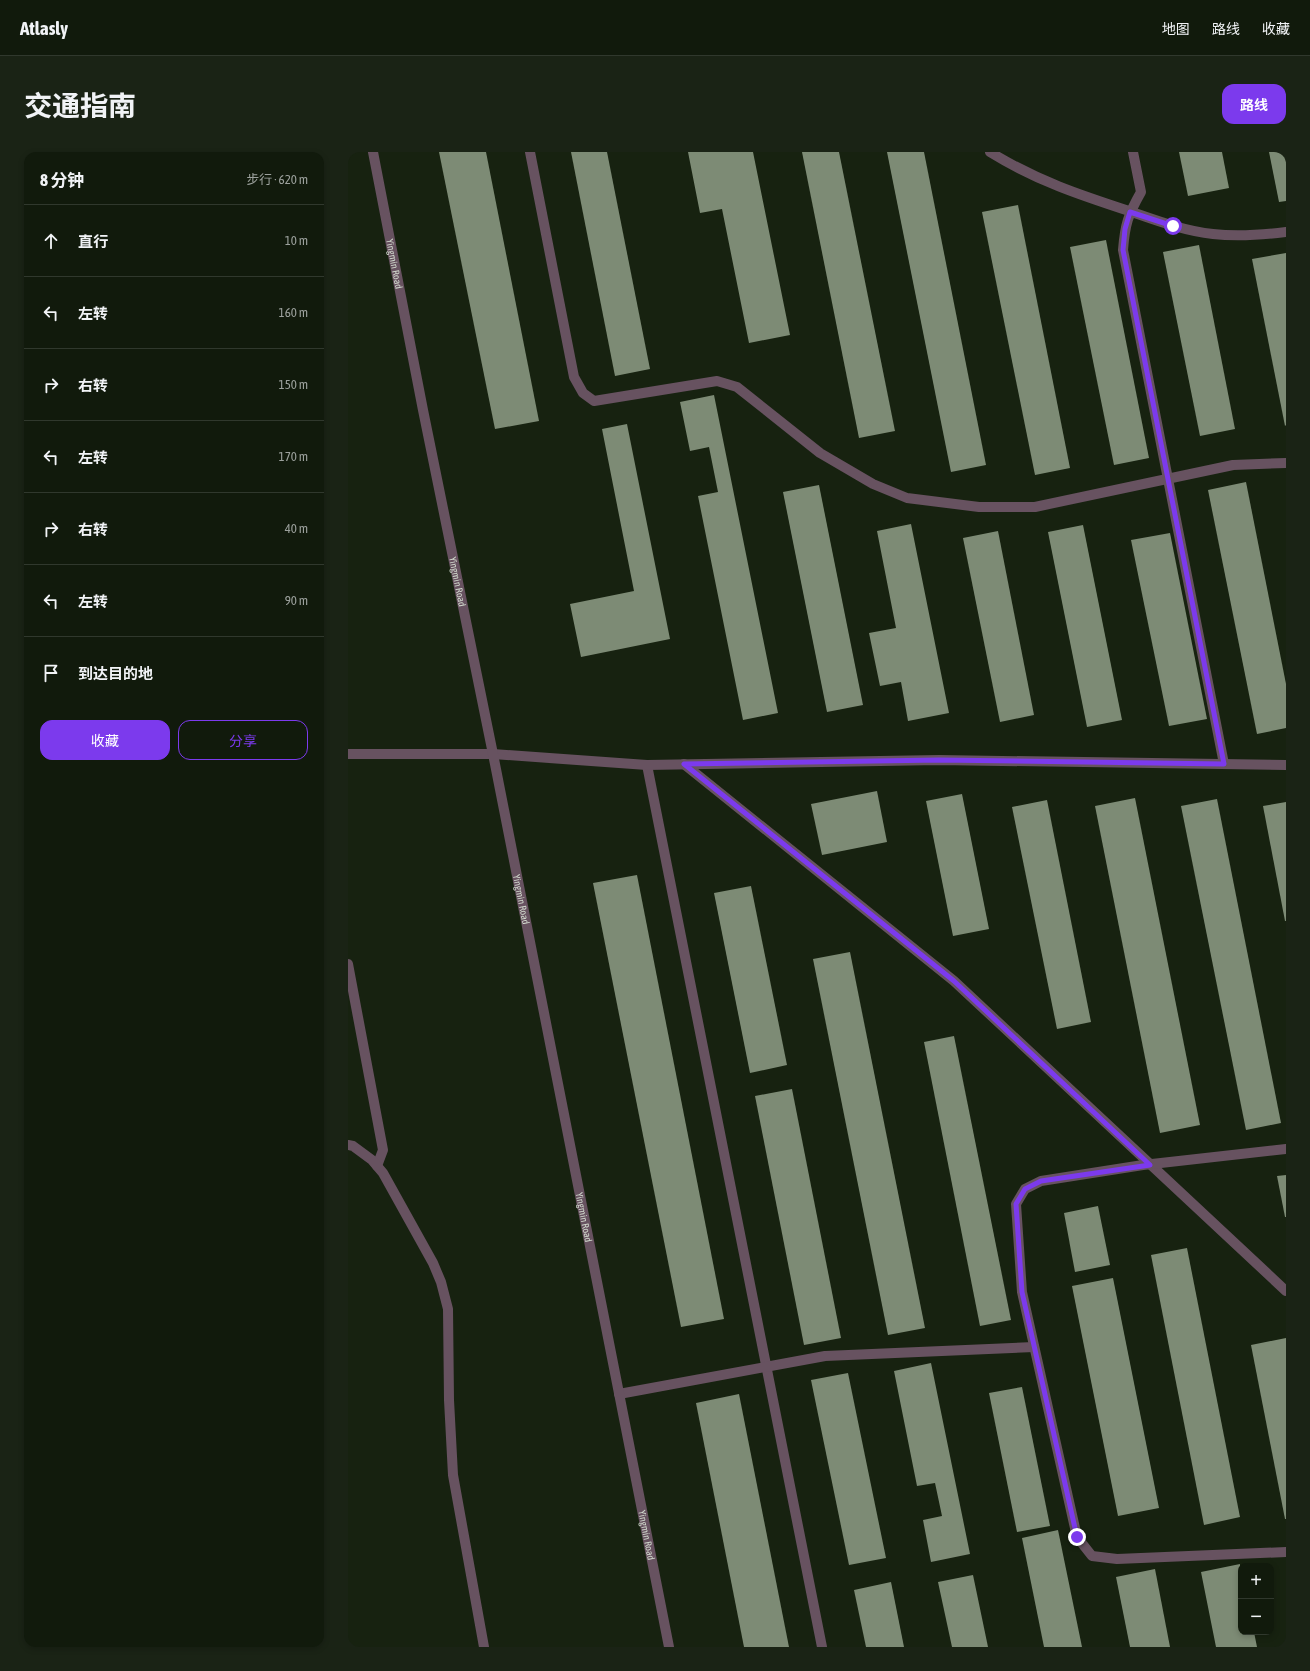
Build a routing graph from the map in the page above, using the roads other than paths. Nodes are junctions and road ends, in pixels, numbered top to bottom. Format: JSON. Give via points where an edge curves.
{"nodes":[{"id":1,"x":373,"y":152,"type":"edge"},
{"id":2,"x":530,"y":152,"type":"edge"},
{"id":3,"x":990,"y":152,"type":"edge"},
{"id":4,"x":1133,"y":152,"type":"edge"},
{"id":5,"x":1130,"y":212,"type":"junction"},
{"id":6,"x":1286,"y":232,"type":"edge"},
{"id":7,"x":1286,"y":463,"type":"edge"},
{"id":8,"x":1168,"y":479,"type":"junction"},
{"id":9,"x":348,"y":754,"type":"edge"},
{"id":10,"x":492,"y":754,"type":"junction"},
{"id":11,"x":684,"y":764,"type":"junction"},
{"id":12,"x":1224,"y":764,"type":"junction"},
{"id":13,"x":647,"y":765,"type":"junction"},
{"id":14,"x":1286,"y":765,"type":"edge"},
{"id":15,"x":348,"y":964,"type":"edge"},
{"id":16,"x":348,"y":1145,"type":"edge"},
{"id":17,"x":1286,"y":1149,"type":"edge"},
{"id":18,"x":1150,"y":1165,"type":"junction"},
{"id":19,"x":377,"y":1166,"type":"junction"},
{"id":20,"x":1286,"y":1291,"type":"edge"},
{"id":21,"x":1034,"y":1347,"type":"junction"},
{"id":22,"x":766,"y":1367,"type":"junction"},
{"id":23,"x":618,"y":1394,"type":"junction"},
{"id":24,"x":1286,"y":1552,"type":"edge"},
{"id":25,"x":484,"y":1647,"type":"edge"},
{"id":26,"x":669,"y":1647,"type":"edge"},
{"id":27,"x":822,"y":1647,"type":"edge"}],
"edges":[{"from":1,"to":10,"type":"street","name":"Yingmin Road"},
{"from":2,"to":8,"type":"street","via":[[574,377],[583,393],[594,401],[717,381],[737,387],[820,453],[873,484],[907,498],[979,507],[1035,507]]},
{"from":3,"to":5,"type":"street","via":[[1041,180]]},
{"from":4,"to":5,"type":"street","via":[[1141,192]]},
{"from":5,"to":6,"type":"street","via":[[1173,226],[1212,234],[1240,236]]},
{"from":5,"to":8,"type":"street","via":[[1123,250]]},
{"from":7,"to":8,"type":"street","via":[[1233,465]]},
{"from":8,"to":12,"type":"street"},
{"from":9,"to":10,"type":"street"},
{"from":10,"to":13,"type":"street"},
{"from":10,"to":23,"type":"street","name":"Yingmin Road"},
{"from":11,"to":12,"type":"street","via":[[939,760]]},
{"from":11,"to":13,"type":"street"},
{"from":11,"to":18,"type":"street","via":[[954,981]]},
{"from":12,"to":14,"type":"street"},
{"from":13,"to":22,"type":"street"},
{"from":15,"to":19,"type":"street","via":[[383,1150]]},
{"from":16,"to":19,"type":"street","via":[[353,1146]]},
{"from":17,"to":18,"type":"street"},
{"from":18,"to":20,"type":"street"},
{"from":18,"to":21,"type":"street","via":[[1041,1181],[1025,1189],[1016,1204],[1022,1292]]},
{"from":19,"to":25,"type":"street","via":[[433,1262],[448,1308],[453,1475]]},
{"from":21,"to":22,"type":"street","via":[[825,1356]]},
{"from":21,"to":24,"type":"street","via":[[1077,1537],[1092,1556],[1117,1559]]},
{"from":22,"to":23,"type":"street"},
{"from":22,"to":27,"type":"street"},
{"from":23,"to":26,"type":"street","name":"Yingmin Road"}]}
